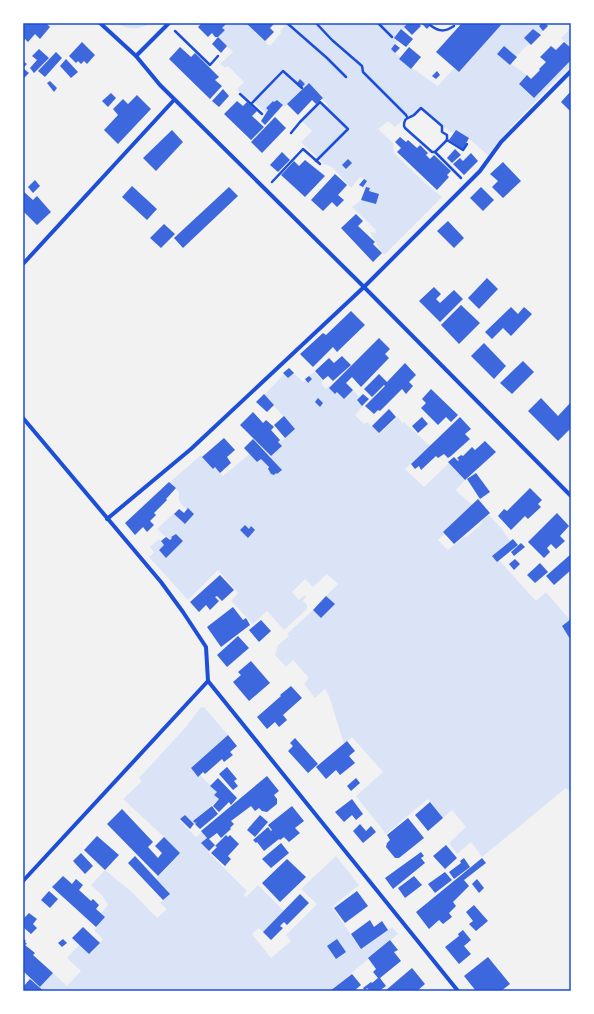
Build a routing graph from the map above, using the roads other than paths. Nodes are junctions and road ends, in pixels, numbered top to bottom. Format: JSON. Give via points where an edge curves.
{"nodes":[{"id":1,"x":100,"y":23,"type":"edge"},
{"id":2,"x":168,"y":24,"type":"edge"},
{"id":3,"x":136,"y":56,"type":"junction"},
{"id":4,"x":571,"y":70,"type":"edge"},
{"id":5,"x":174,"y":100,"type":"junction"},
{"id":6,"x":23,"y":264,"type":"edge"},
{"id":7,"x":364,"y":287,"type":"junction"},
{"id":8,"x":23,"y":418,"type":"edge"},
{"id":9,"x":571,"y":496,"type":"edge"},
{"id":10,"x":108,"y":519,"type":"junction"},
{"id":11,"x":208,"y":681,"type":"junction"},
{"id":12,"x":23,"y":881,"type":"edge"},
{"id":13,"x":458,"y":991,"type":"edge"}],
"edges":[{"from":1,"to":3,"type":"street"},
{"from":2,"to":3,"type":"street"},
{"from":3,"to":5,"type":"street"},
{"from":4,"to":7,"type":"street","via":[[501,142],[480,171]]},
{"from":5,"to":6,"type":"street"},
{"from":5,"to":7,"type":"street"},
{"from":7,"to":9,"type":"street"},
{"from":7,"to":10,"type":"street","via":[[192,449]]},
{"from":8,"to":10,"type":"street"},
{"from":10,"to":11,"type":"street","via":[[161,582],[206,647]]},
{"from":11,"to":12,"type":"street"},
{"from":11,"to":13,"type":"street"}]}
